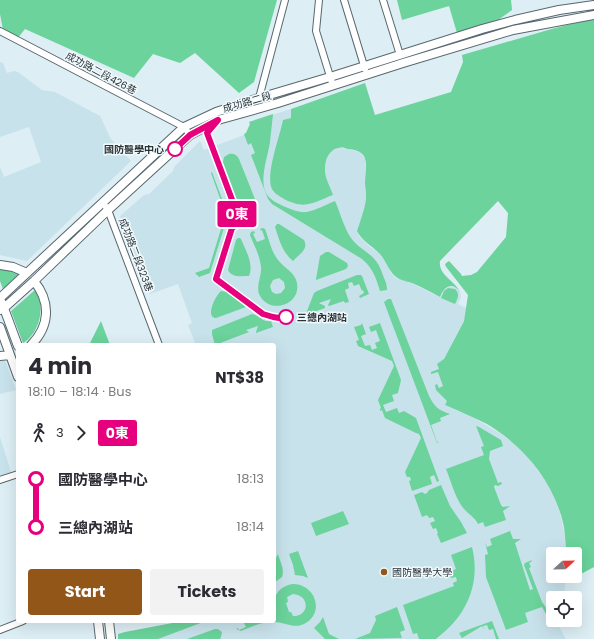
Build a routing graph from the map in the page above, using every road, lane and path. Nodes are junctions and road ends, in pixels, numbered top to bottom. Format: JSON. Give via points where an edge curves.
{"nodes":[{"id":1,"x":285,"y":0,"type":"edge"},
{"id":2,"x":319,"y":0,"type":"edge"},
{"id":3,"x":344,"y":0,"type":"edge"},
{"id":4,"x":383,"y":0,"type":"edge"},
{"id":5,"x":594,"y":5,"type":"edge"},
{"id":6,"x":594,"y":15,"type":"edge"},
{"id":7,"x":0,"y":31,"type":"edge"},
{"id":8,"x":400,"y":55,"type":"junction"},
{"id":9,"x":366,"y":70,"type":"junction"},
{"id":10,"x":330,"y":77,"type":"junction"},
{"id":11,"x":333,"y":86,"type":"junction"},
{"id":12,"x":259,"y":98,"type":"junction"},
{"id":13,"x":184,"y":127,"type":"junction"},
{"id":14,"x":190,"y":135,"type":"junction"},
{"id":15,"x":102,"y":203,"type":"junction"},
{"id":16,"x":108,"y":210,"type":"junction"},
{"id":17,"x":0,"y":265,"type":"edge"},
{"id":18,"x":27,"y":273,"type":"junction"},
{"id":19,"x":34,"y":281,"type":"junction"},
{"id":20,"x":0,"y":298,"type":"edge"},
{"id":21,"x":2,"y":309,"type":"edge"},
{"id":22,"x":0,"y":327,"type":"edge"},
{"id":23,"x":17,"y":343,"type":"edge"},
{"id":24,"x":33,"y":343,"type":"edge"},
{"id":25,"x":158,"y":343,"type":"edge"},
{"id":26,"x":10,"y":354,"type":"junction"},
{"id":27,"x":0,"y":356,"type":"edge"},
{"id":28,"x":16,"y":371,"type":"edge"},
{"id":29,"x":16,"y":475,"type":"edge"},
{"id":30,"x":0,"y":480,"type":"edge"},
{"id":31,"x":18,"y":623,"type":"edge"},
{"id":32,"x":98,"y":623,"type":"edge"},
{"id":33,"x":109,"y":623,"type":"edge"},
{"id":34,"x":0,"y":630,"type":"edge"},
{"id":35,"x":100,"y":639,"type":"edge"},
{"id":36,"x":111,"y":639,"type":"edge"}],
"edges":[{"from":1,"to":12,"type":"street"},
{"from":2,"to":10,"type":"street","via":[[316,31]]},
{"from":3,"to":9,"type":"street"},
{"from":4,"to":8,"type":"street"},
{"from":5,"to":8,"type":"main road","name":"成功路二段","via":[[515,20]]},
{"from":6,"to":9,"type":"main road","name":"成功路二段","via":[[513,30]]},
{"from":7,"to":13,"type":"street","name":"成功路二段426巷"},
{"from":8,"to":9,"type":"main road","name":"成功路二段"},
{"from":9,"to":10,"type":"main road","name":"成功路二段"},
{"from":9,"to":11,"type":"main road","name":"成功路二段"},
{"from":10,"to":11,"type":"street"},
{"from":10,"to":12,"type":"main road","name":"成功路二段"},
{"from":11,"to":14,"type":"main road","name":"成功路二段","via":[[218,120]]},
{"from":12,"to":13,"type":"main road","name":"成功路二段","via":[[216,112]]},
{"from":13,"to":14,"type":"street","name":"成功路二段426巷"},
{"from":13,"to":15,"type":"main road","name":"成功路二段"},
{"from":14,"to":16,"type":"main road","name":"成功路二段"},
{"from":15,"to":16,"type":"street","name":"成功路二段323巷"},
{"from":15,"to":18,"type":"main road","name":"成功路二段"},
{"from":16,"to":19,"type":"main road","name":"成功路二段"},
{"from":16,"to":25,"type":"street","name":"成功路二段323巷"},
{"from":17,"to":18,"type":"main road"},
{"from":18,"to":20,"type":"main road","name":"成功路二段"},
{"from":19,"to":21,"type":"main road","name":"成功路二段"},
{"from":19,"to":24,"type":"main road","via":[[42,292],[46,304],[46,317],[40,335]]},
{"from":20,"to":21,"type":"main road"},
{"from":21,"to":23,"type":"main road"},
{"from":22,"to":26,"type":"main road"},
{"from":26,"to":27,"type":"main road"},
{"from":26,"to":28,"type":"main road"},
{"from":29,"to":30,"type":"street"},
{"from":31,"to":34,"type":"street"},
{"from":32,"to":35,"type":"main road"},
{"from":33,"to":36,"type":"main road"}]}
